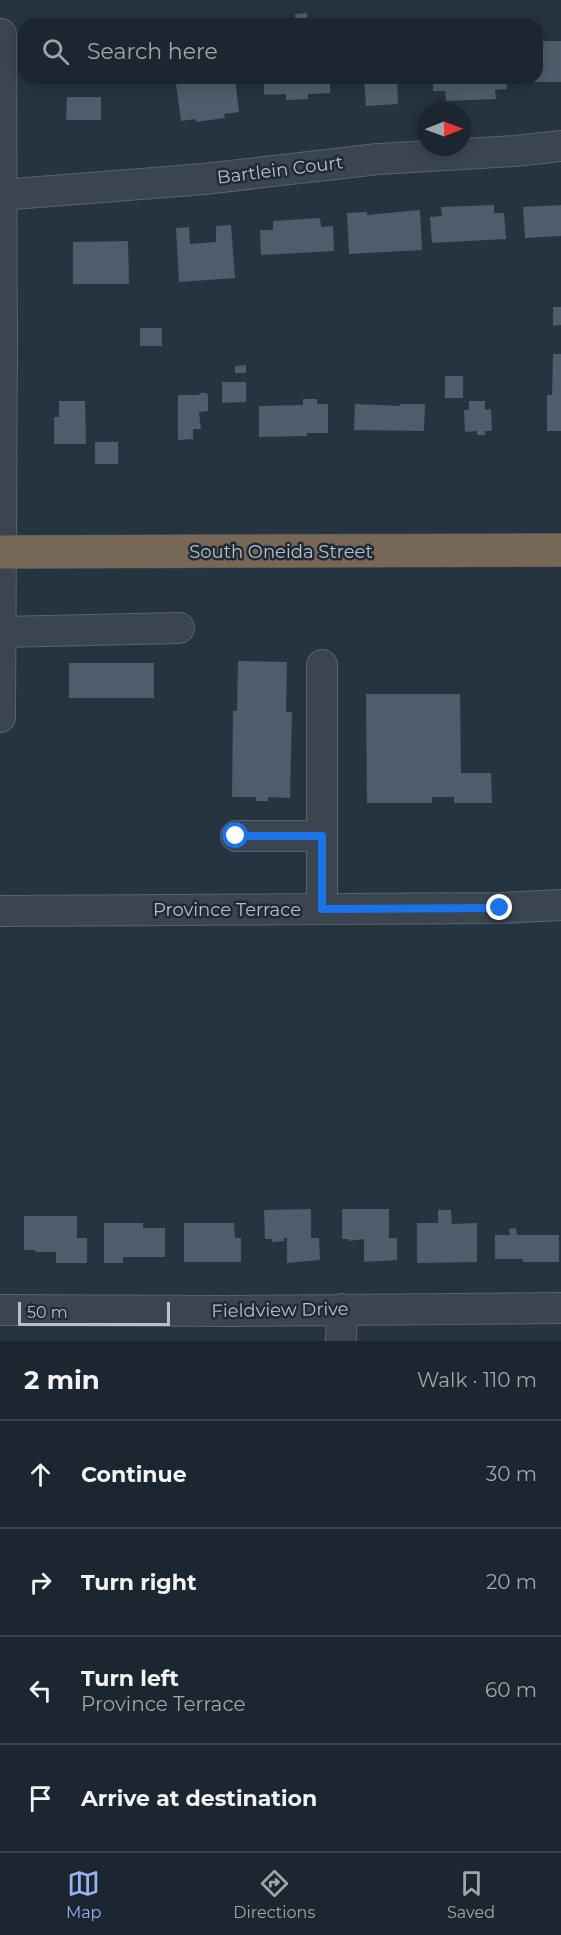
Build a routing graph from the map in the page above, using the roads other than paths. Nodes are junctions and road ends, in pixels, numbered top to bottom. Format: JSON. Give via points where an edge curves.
{"nodes":[{"id":1,"x":1,"y":34,"type":"edge"},
{"id":2,"x":561,"y":146,"type":"edge"},
{"id":3,"x":1,"y":195,"type":"edge"},
{"id":4,"x":561,"y":550,"type":"edge"},
{"id":5,"x":0,"y":552,"type":"edge"},
{"id":6,"x":178,"y":628,"type":"dead end"},
{"id":7,"x":1,"y":632,"type":"edge"},
{"id":8,"x":322,"y":665,"type":"dead end"},
{"id":9,"x":0,"y":717,"type":"edge"},
{"id":10,"x":236,"y":836,"type":"dead end"},
{"id":11,"x":322,"y":836,"type":"junction"},
{"id":12,"x":561,"y":905,"type":"edge"},
{"id":13,"x":322,"y":909,"type":"junction"},
{"id":14,"x":0,"y":911,"type":"edge"},
{"id":15,"x":561,"y":1308,"type":"edge"},
{"id":16,"x":342,"y":1309,"type":"junction"},
{"id":17,"x":0,"y":1310,"type":"edge"},
{"id":18,"x":341,"y":1341,"type":"edge"}],
"edges":[{"from":1,"to":3,"type":"street"},
{"from":2,"to":3,"type":"street","name":"Bartlein Court"},
{"from":3,"to":5,"type":"street"},
{"from":4,"to":5,"type":"highway","name":"South Oneida Street"},
{"from":5,"to":7,"type":"street"},
{"from":6,"to":7,"type":"street"},
{"from":7,"to":9,"type":"street"},
{"from":8,"to":11,"type":"street"},
{"from":10,"to":11,"type":"street"},
{"from":11,"to":13,"type":"street"},
{"from":12,"to":13,"type":"street","name":"Province Terrace"},
{"from":13,"to":14,"type":"street","name":"Province Terrace"},
{"from":15,"to":16,"type":"street","name":"Fieldview Drive"},
{"from":16,"to":17,"type":"street","name":"Fieldview Drive"},
{"from":16,"to":18,"type":"street"}]}
